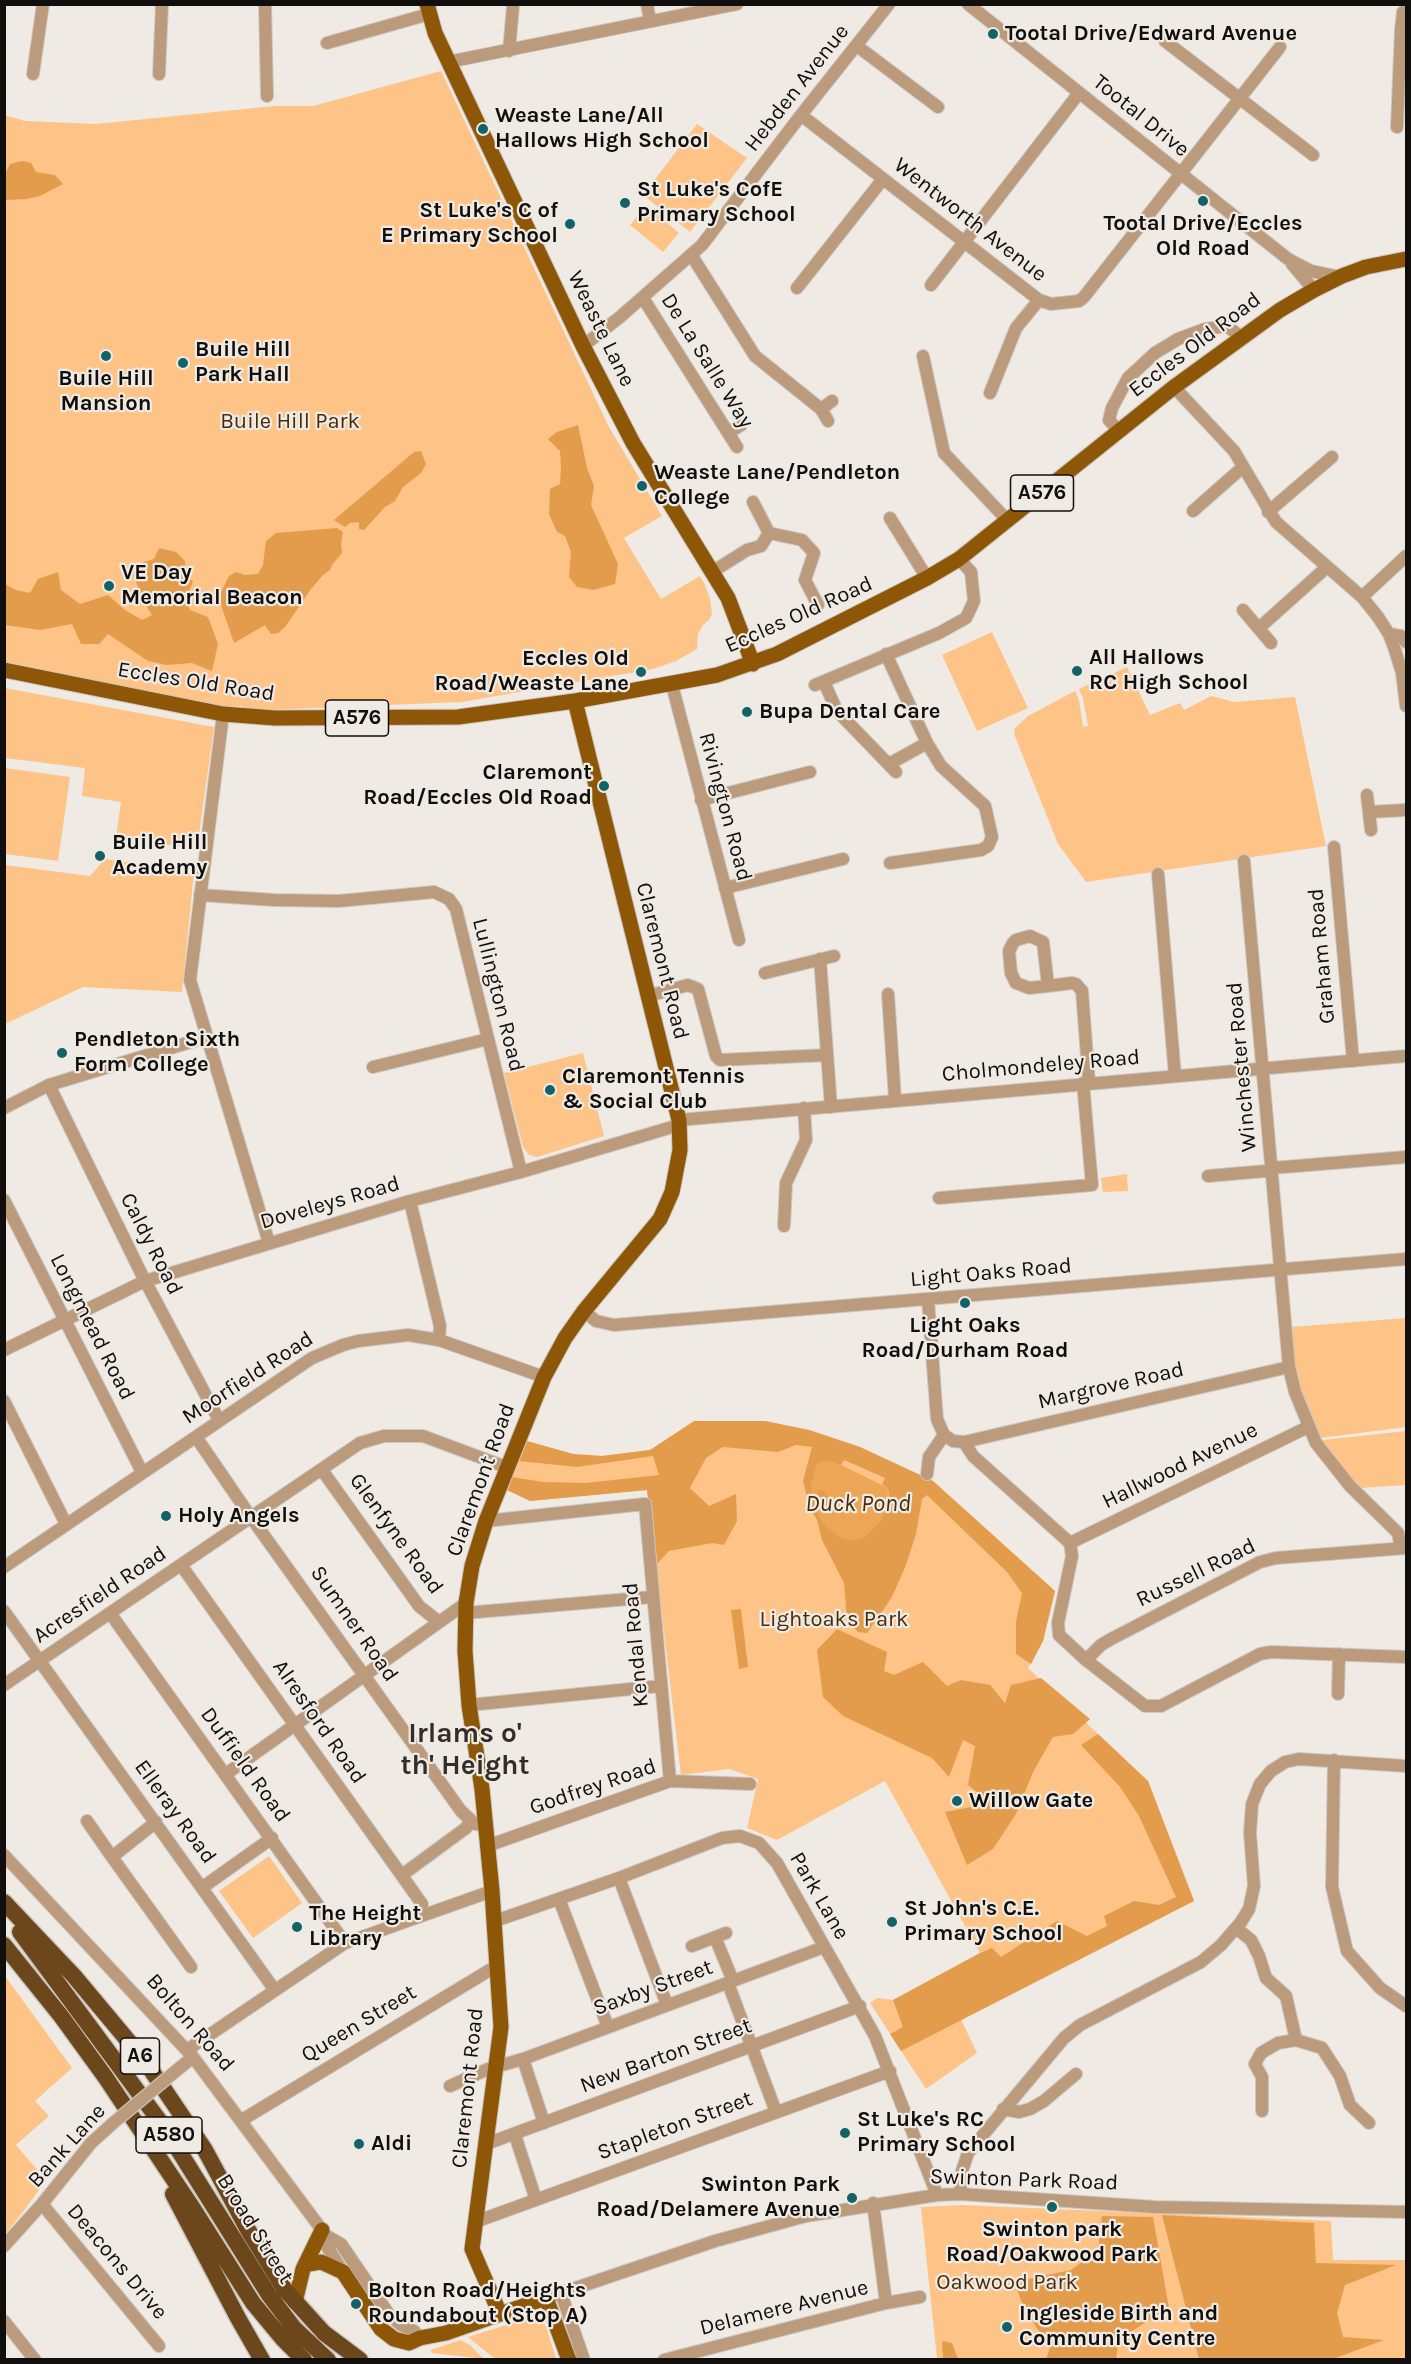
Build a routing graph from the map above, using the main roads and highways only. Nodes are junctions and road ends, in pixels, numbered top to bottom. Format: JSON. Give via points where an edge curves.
{"nodes":[{"id":1,"x":428,"y":9,"type":"edge"},
{"id":2,"x":1407,"y":259,"type":"edge"},
{"id":3,"x":753,"y":664,"type":"junction"},
{"id":4,"x":4,"y":670,"type":"edge"},
{"id":5,"x":575,"y":701,"type":"junction"},
{"id":6,"x":4,"y":1902,"type":"edge"},
{"id":7,"x":4,"y":1912,"type":"edge"},
{"id":8,"x":4,"y":1945,"type":"edge"},
{"id":9,"x":147,"y":2139,"type":"junction"},
{"id":10,"x":323,"y":2233,"type":"road end"},
{"id":11,"x":305,"y":2265,"type":"junction"},
{"id":12,"x":295,"y":2302,"type":"junction"},
{"id":13,"x":500,"y":2314,"type":"junction"},
{"id":14,"x":262,"y":2360,"type":"edge"},
{"id":15,"x":304,"y":2360,"type":"edge"},
{"id":16,"x":328,"y":2360,"type":"edge"},
{"id":17,"x":360,"y":2360,"type":"edge"},
{"id":18,"x":568,"y":2360,"type":"edge"}],
"edges":[{"from":1,"to":3,"type":"main road","name":"Weaste Lane","via":[[448,62],[583,346],[633,443],[728,598]]},
{"from":2,"to":3,"type":"main road","name":"Eccles Old Road","number":"A576","via":[[1366,267],[1314,290],[1174,387],[960,559]]},
{"from":3,"to":5,"type":"main road","name":"Eccles Old Road","number":"A576","via":[[672,685]]},
{"from":4,"to":5,"type":"main road","name":"Eccles Old Road","number":"A576","via":[[223,714],[275,718],[458,717]]},
{"from":5,"to":13,"type":"main road","name":"Claremont Road","via":[[679,1122],[680,1150],[665,1210],[584,1311],[544,1377],[506,1467],[472,1566],[465,1651],[478,1823],[488,1846],[501,2027],[472,2237],[474,2257]]},
{"from":6,"to":12,"type":"highway","number":"A6","via":[[74,1976],[145,2061],[205,2150],[270,2268]]},
{"from":7,"to":16,"type":"highway","name":"Broad Street","number":"A580","via":[[164,2127],[269,2295],[294,2328]]},
{"from":8,"to":9,"type":"highway","name":"Broad Street","number":"A6","via":[[62,2016]]},
{"from":9,"to":14,"type":"highway","number":"A6"},
{"from":9,"to":15,"type":"highway","name":"Broad Street","number":"A580","via":[[253,2303]]},
{"from":10,"to":11,"type":"main road"},
{"from":11,"to":12,"type":"main road"},
{"from":11,"to":13,"type":"main road","name":"Bolton Road","via":[[321,2262],[343,2272],[387,2335],[409,2343]]},
{"from":12,"to":17,"type":"highway","number":"A6","via":[[324,2333]]},
{"from":13,"to":18,"type":"main road","via":[[546,2298],[569,2339]]}]}
